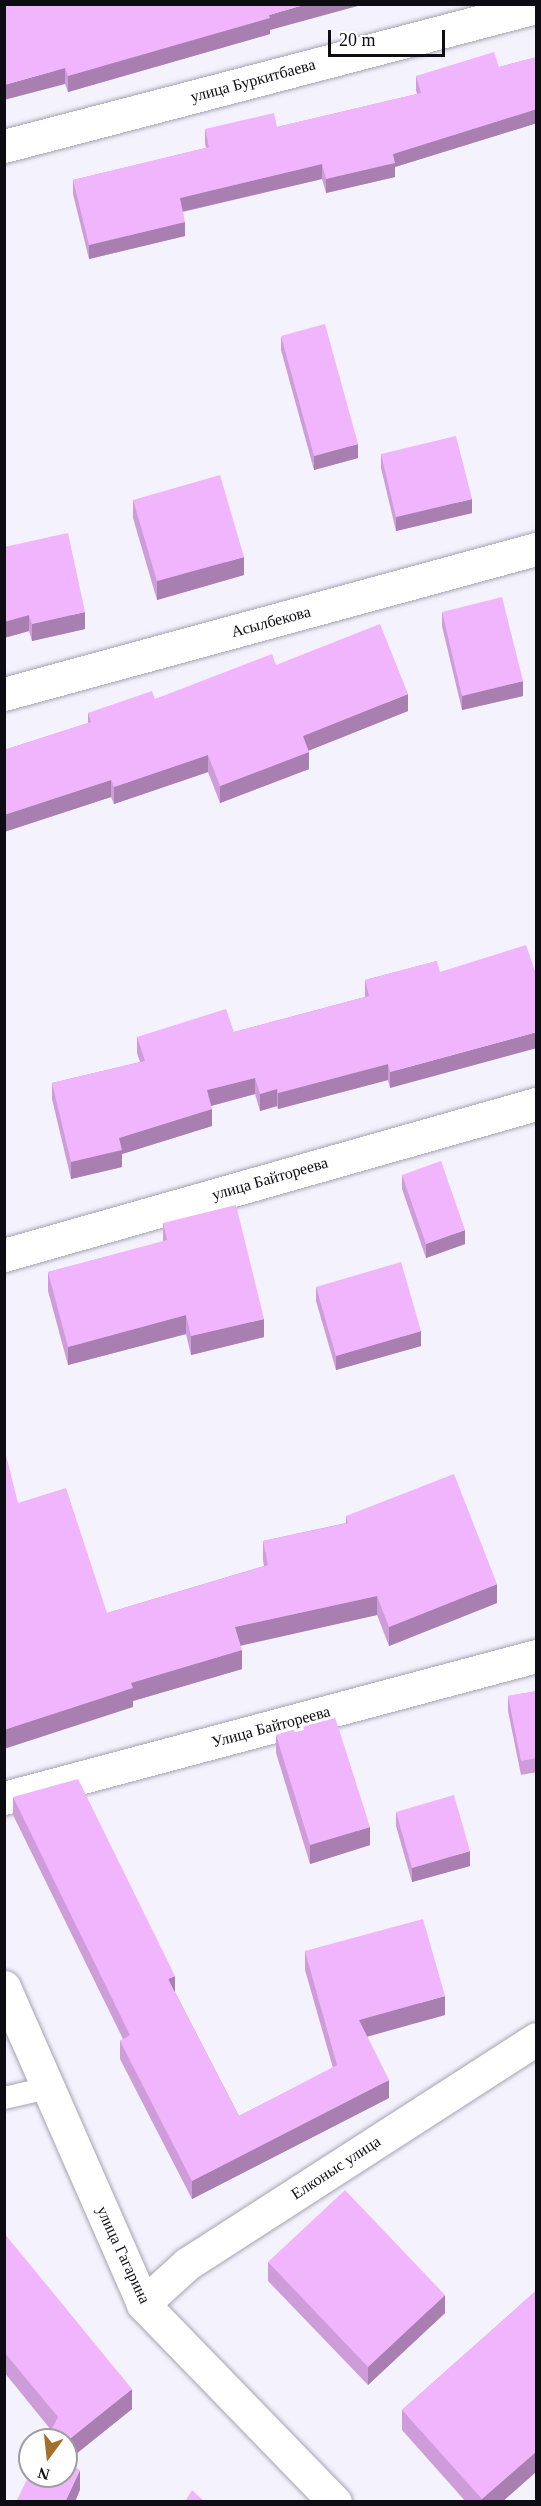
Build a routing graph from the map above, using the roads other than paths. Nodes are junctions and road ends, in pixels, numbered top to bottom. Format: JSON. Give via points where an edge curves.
{"nodes":[{"id":1,"x":537,"y":8,"type":"edge"},
{"id":2,"x":4,"y":146,"type":"edge"},
{"id":3,"x":537,"y":549,"type":"edge"},
{"id":4,"x":4,"y":694,"type":"edge"},
{"id":5,"x":537,"y":1104,"type":"edge"},
{"id":6,"x":4,"y":1255,"type":"edge"},
{"id":7,"x":537,"y":1656,"type":"edge"},
{"id":8,"x":4,"y":1798,"type":"edge"},
{"id":9,"x":4,"y":1988,"type":"edge"},
{"id":10,"x":537,"y":2039,"type":"edge"},
{"id":11,"x":48,"y":2088,"type":"junction"},
{"id":12,"x":4,"y":2098,"type":"edge"},
{"id":13,"x":143,"y":2304,"type":"junction"},
{"id":14,"x":335,"y":2502,"type":"edge"}],
"edges":[{"from":1,"to":2,"type":"street","name":"улица Буркитбаева"},
{"from":3,"to":4,"type":"street","name":"Асылбекова"},
{"from":5,"to":6,"type":"street","name":"улица Байтореева"},
{"from":7,"to":8,"type":"street","name":"Улица Байтореева"},
{"from":9,"to":11,"type":"street","name":"улица Гагарина"},
{"from":10,"to":13,"type":"street","name":"Елконыс улица","via":[[187,2264]]},
{"from":11,"to":12,"type":"lane"},
{"from":11,"to":13,"type":"street","name":"улица Гагарина"},
{"from":13,"to":14,"type":"street","name":"улица Гагарина"}]}
